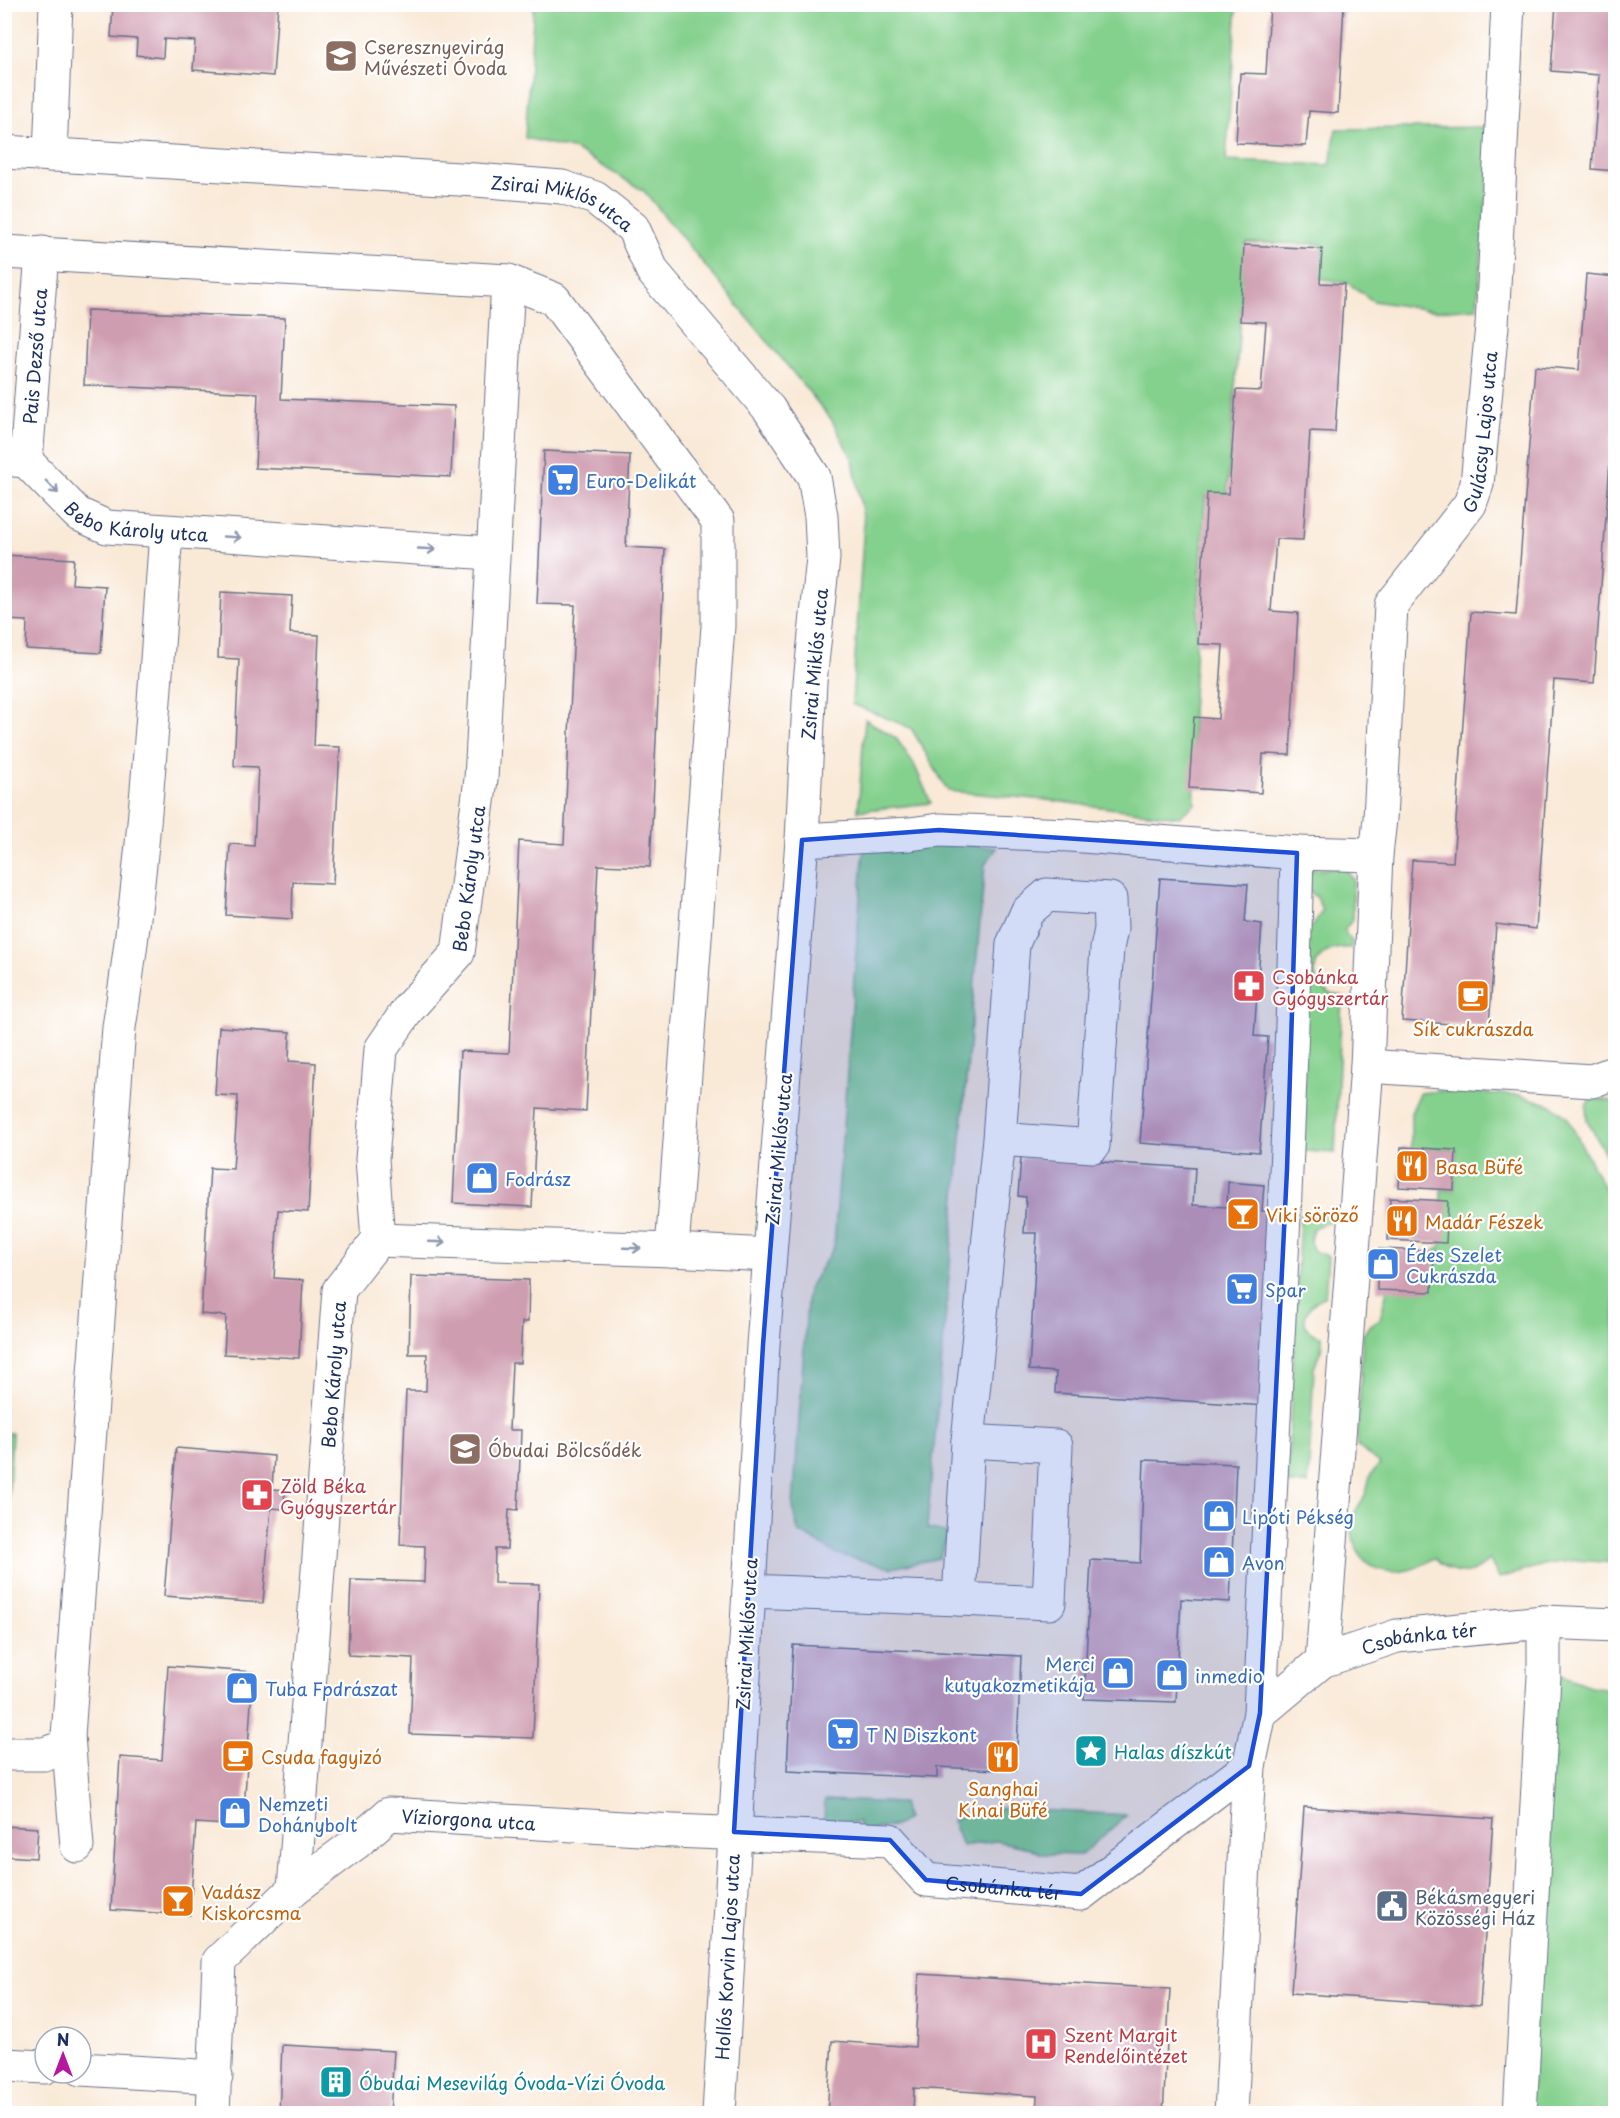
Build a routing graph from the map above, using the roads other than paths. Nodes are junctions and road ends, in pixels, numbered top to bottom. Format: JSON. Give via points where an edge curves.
{"nodes":[{"id":1,"x":56,"y":4,"type":"edge"},
{"id":2,"x":1508,"y":4,"type":"edge"},
{"id":3,"x":4,"y":152,"type":"edge"},
{"id":4,"x":50,"y":155,"type":"junction"},
{"id":5,"x":4,"y":252,"type":"edge"},
{"id":6,"x":42,"y":253,"type":"junction"},
{"id":7,"x":508,"y":281,"type":"junction"},
{"id":8,"x":15,"y":460,"type":"edge"},
{"id":9,"x":166,"y":533,"type":"junction"},
{"id":10,"x":491,"y":553,"type":"junction"},
{"id":11,"x":802,"y":840,"type":"junction"},
{"id":12,"x":1377,"y":843,"type":"junction"},
{"id":13,"x":1297,"y":853,"type":"junction"},
{"id":14,"x":1368,"y":1066,"type":"junction"},
{"id":15,"x":1616,"y":1072,"type":"edge"},
{"id":16,"x":999,"y":1139,"type":"junction"},
{"id":17,"x":378,"y":1240,"type":"junction"},
{"id":18,"x":672,"y":1250,"type":"junction"},
{"id":19,"x":770,"y":1254,"type":"junction"},
{"id":20,"x":968,"y":1441,"type":"junction"},
{"id":21,"x":749,"y":1591,"type":"junction"},
{"id":22,"x":959,"y":1599,"type":"junction"},
{"id":23,"x":1544,"y":1622,"type":"junction"},
{"id":24,"x":1616,"y":1625,"type":"edge"},
{"id":25,"x":1323,"y":1661,"type":"junction"},
{"id":26,"x":1260,"y":1713,"type":"junction"},
{"id":27,"x":68,"y":1736,"type":"junction"},
{"id":28,"x":4,"y":1754,"type":"edge"},
{"id":29,"x":1249,"y":1766,"type":"junction"},
{"id":30,"x":735,"y":1817,"type":"junction"},
{"id":31,"x":77,"y":1846,"type":"dead end"},
{"id":32,"x":294,"y":1888,"type":"junction"},
{"id":33,"x":4,"y":2065,"type":"edge"},
{"id":34,"x":33,"y":2066,"type":"edge"},
{"id":35,"x":93,"y":2070,"type":"edge"},
{"id":36,"x":216,"y":2077,"type":"junction"},
{"id":37,"x":213,"y":2114,"type":"edge"},
{"id":38,"x":719,"y":2114,"type":"edge"},
{"id":39,"x":1231,"y":2114,"type":"edge"},
{"id":40,"x":1520,"y":2114,"type":"edge"}],
"edges":[{"from":1,"to":4,"type":"street"},
{"from":2,"to":12,"type":"street","name":"Gulácsy Lajos utca","via":[[1493,314],[1481,461],[1470,504],[1391,605]]},
{"from":3,"to":4,"type":"street","name":"Zsirai Miklós utca"},
{"from":4,"to":11,"type":"street","name":"Zsirai Miklós utca","via":[[562,187],[596,198],[633,228],[653,272],[770,409],[814,477],[823,558],[810,682]]},
{"from":5,"to":6,"type":"street"},
{"from":6,"to":7,"type":"street"},
{"from":6,"to":8,"type":"street","name":"Pais Dezső utca"},
{"from":7,"to":10,"type":"street"},
{"from":7,"to":18,"type":"street","via":[[554,299],[718,521],[718,626]]},
{"from":8,"to":9,"type":"street","name":"Bebo Károly utca","one_way":true,"via":[[78,514],[107,527]]},
{"from":9,"to":10,"type":"street","name":"Bebo Károly utca","one_way":true},
{"from":9,"to":27,"type":"street","via":[[128,970],[119,1027]]},
{"from":10,"to":17,"type":"street","name":"Bebo Károly utca","via":[[481,778],[458,953],[409,1008],[381,1048],[372,1159]]},
{"from":11,"to":13,"type":"street","via":[[939,830]]},
{"from":11,"to":19,"type":"street","name":"Zsirai Miklós utca"},
{"from":12,"to":13,"type":"street"},
{"from":12,"to":14,"type":"street","name":"Gulácsy Lajos utca"},
{"from":13,"to":26,"type":"street","via":[[1287,1170]]},
{"from":14,"to":15,"type":"street","via":[[1592,1080]]},
{"from":14,"to":25,"type":"street","name":"Gulácsy Lajos utca"},
{"from":16,"to":16,"type":"street","via":[[1013,944],[1027,912],[1047,895],[1110,899],[1111,929],[1093,1146]]},
{"from":16,"to":20,"type":"street"},
{"from":17,"to":18,"type":"street","one_way":true},
{"from":17,"to":32,"type":"street","name":"Bebo Károly utca","via":[[339,1290]]},
{"from":18,"to":19,"type":"street"},
{"from":19,"to":21,"type":"street","name":"Zsirai Miklós utca"},
{"from":20,"to":22,"type":"street"},
{"from":20,"to":22,"type":"street","via":[[1056,1446],[1049,1603]]},
{"from":21,"to":22,"type":"street"},
{"from":21,"to":30,"type":"street","name":"Zsirai Miklós utca"},
{"from":23,"to":24,"type":"street","name":"Csobánka tér"},
{"from":23,"to":25,"type":"street","name":"Csobánka tér","via":[[1397,1636]]},
{"from":23,"to":40,"type":"street"},
{"from":25,"to":26,"type":"street","name":"Csobánka tér"},
{"from":26,"to":29,"type":"street"},
{"from":27,"to":28,"type":"street","via":[[62,1748],[44,1754]]},
{"from":27,"to":31,"type":"street"},
{"from":29,"to":30,"type":"street","name":"Csobánka tér","via":[[1082,1894],[926,1880],[890,1840]]},
{"from":29,"to":39,"type":"street"},
{"from":30,"to":32,"type":"street","name":"Víziorgona utca","via":[[389,1814]]},
{"from":30,"to":38,"type":"street","name":"Hollós Korvin Lajos utca"},
{"from":32,"to":36,"type":"street","name":"Víziorgona utca","via":[[219,1961]]},
{"from":33,"to":34,"type":"street"},
{"from":35,"to":36,"type":"street"},
{"from":36,"to":37,"type":"street","name":"Víziorgona utca"}]}
